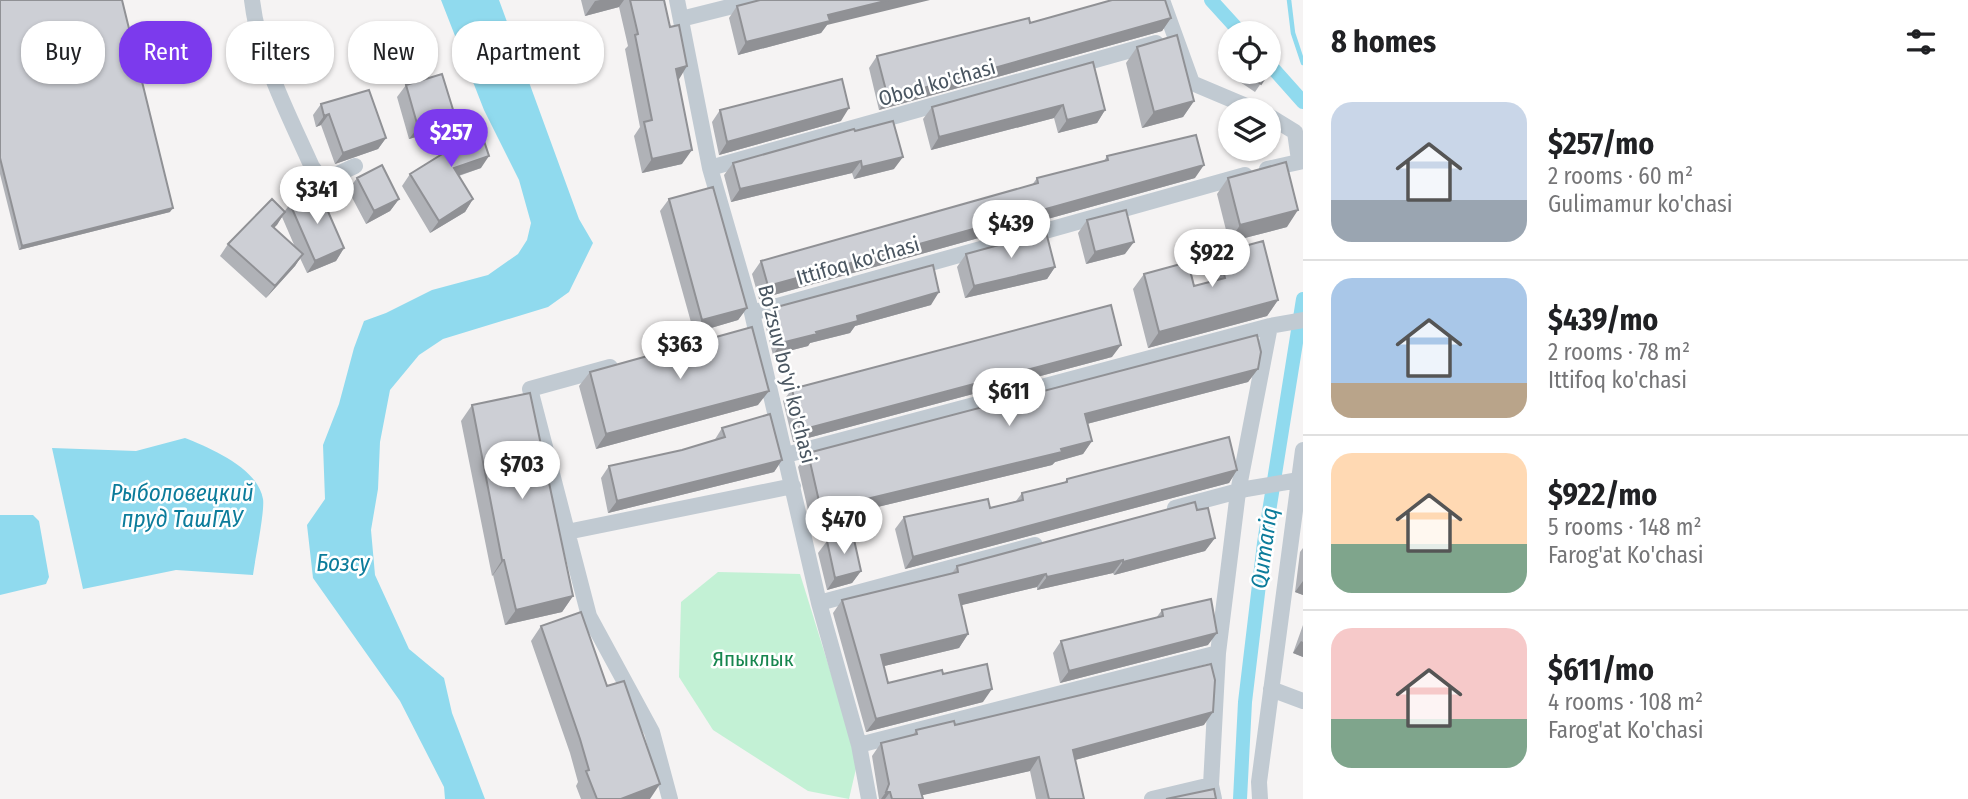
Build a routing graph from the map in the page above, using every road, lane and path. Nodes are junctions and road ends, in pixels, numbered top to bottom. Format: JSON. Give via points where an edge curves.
{"nodes":[{"id":1,"x":252,"y":0,"type":"edge"},
{"id":2,"x":677,"y":0,"type":"edge"},
{"id":3,"x":757,"y":0,"type":"edge"},
{"id":4,"x":1162,"y":0,"type":"edge"},
{"id":5,"x":681,"y":19,"type":"junction"},
{"id":6,"x":1175,"y":38,"type":"junction"},
{"id":7,"x":1228,"y":98,"type":"edge"},
{"id":8,"x":1281,"y":123,"type":"edge"},
{"id":9,"x":1301,"y":160,"type":"edge"},
{"id":10,"x":355,"y":166,"type":"dead end"},
{"id":11,"x":710,"y":168,"type":"junction"},
{"id":12,"x":1303,"y":320,"type":"edge"},
{"id":13,"x":749,"y":323,"type":"junction"},
{"id":14,"x":1274,"y":326,"type":"junction"},
{"id":15,"x":622,"y":363,"type":"edge"},
{"id":16,"x":1303,"y":450,"type":"edge"},
{"id":17,"x":786,"y":456,"type":"junction"},
{"id":18,"x":1299,"y":480,"type":"junction"},
{"id":19,"x":793,"y":486,"type":"junction"},
{"id":20,"x":1242,"y":490,"type":"junction"},
{"id":21,"x":1157,"y":513,"type":"edge"},
{"id":22,"x":567,"y":532,"type":"junction"},
{"id":23,"x":1297,"y":536,"type":"edge"},
{"id":24,"x":1049,"y":542,"type":"edge"},
{"id":25,"x":818,"y":603,"type":"junction"},
{"id":26,"x":1217,"y":653,"type":"junction"},
{"id":27,"x":1271,"y":689,"type":"junction"},
{"id":28,"x":1303,"y":701,"type":"edge"},
{"id":29,"x":859,"y":745,"type":"junction"},
{"id":30,"x":1213,"y":792,"type":"edge"},
{"id":31,"x":670,"y":799,"type":"edge"},
{"id":32,"x":869,"y":799,"type":"edge"},
{"id":33,"x":1152,"y":799,"type":"edge"},
{"id":34,"x":1260,"y":799,"type":"edge"}],
"edges":[{"from":1,"to":10,"type":"street","via":[[275,85],[312,167],[327,178]]},
{"from":2,"to":5,"type":"street","name":"Bo'zsuv bo'yi ko'chasi"},
{"from":3,"to":5,"type":"street"},
{"from":4,"to":6,"type":"street"},
{"from":5,"to":11,"type":"street","name":"Bo'zsuv bo'yi ko'chasi"},
{"from":6,"to":7,"type":"street","via":[[1192,83]]},
{"from":6,"to":11,"type":"street","name":"Obod ko'chasi"},
{"from":8,"to":9,"type":"street","via":[[1295,132]]},
{"from":9,"to":13,"type":"street","name":"Ittifoq ko'chasi"},
{"from":11,"to":13,"type":"street","name":"Bo'zsuv bo'yi ko'chasi"},
{"from":12,"to":14,"type":"street"},
{"from":13,"to":17,"type":"street","name":"Bo'zsuv bo'yi ko'chasi"},
{"from":14,"to":17,"type":"street"},
{"from":14,"to":20,"type":"street"},
{"from":15,"to":22,"type":"street","via":[[530,389]]},
{"from":16,"to":18,"type":"street"},
{"from":17,"to":19,"type":"street","name":"Bo'zsuv bo'yi ko'chasi"},
{"from":18,"to":20,"type":"street"},
{"from":18,"to":23,"type":"street"},
{"from":19,"to":22,"type":"street"},
{"from":19,"to":25,"type":"street","name":"Bo'zsuv bo'yi ko'chasi"},
{"from":20,"to":21,"type":"street"},
{"from":20,"to":26,"type":"street"},
{"from":22,"to":31,"type":"street","via":[[589,616],[652,732]]},
{"from":23,"to":27,"type":"street"},
{"from":24,"to":25,"type":"street"},
{"from":25,"to":29,"type":"street","name":"Bo'zsuv bo'yi ko'chasi"},
{"from":26,"to":29,"type":"street"},
{"from":26,"to":30,"type":"street"},
{"from":27,"to":28,"type":"street"},
{"from":27,"to":34,"type":"street"},
{"from":29,"to":32,"type":"street","name":"Bo'zsuv bo'yi ko'chasi"},
{"from":30,"to":33,"type":"street"}]}
